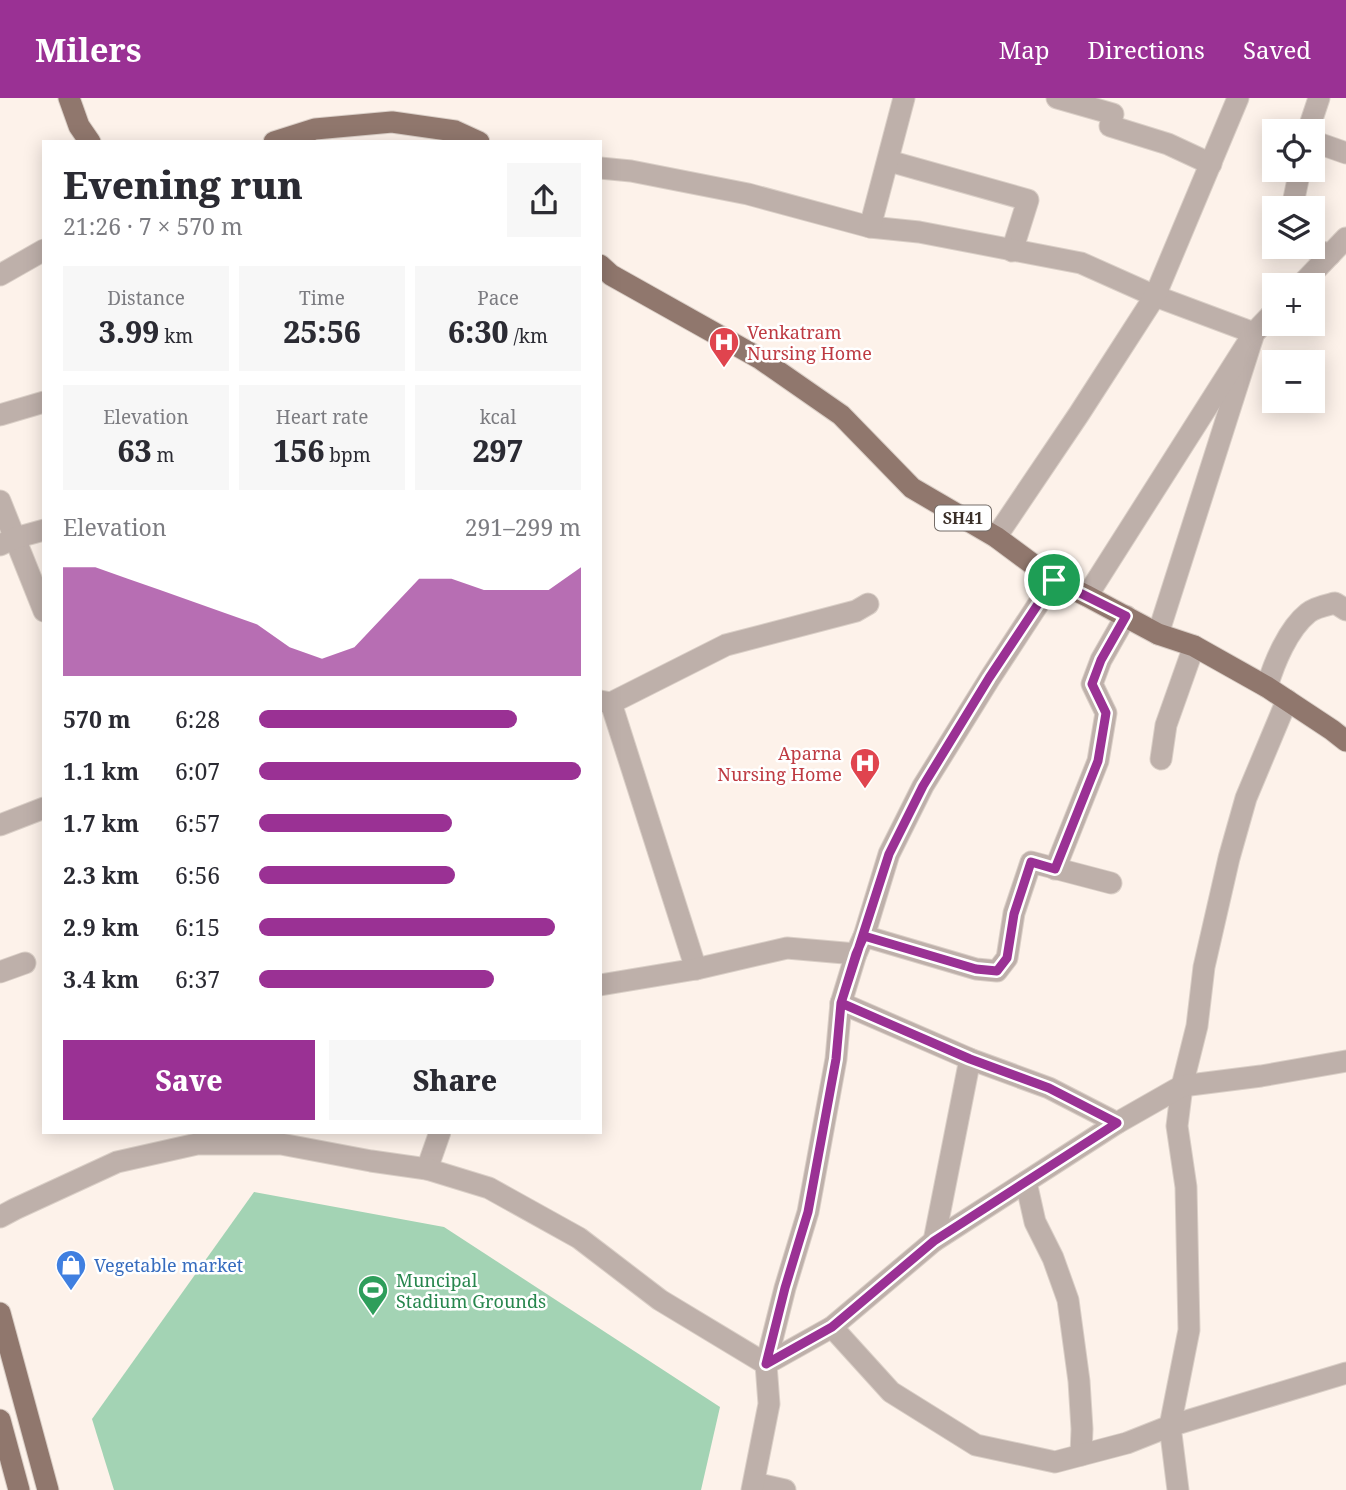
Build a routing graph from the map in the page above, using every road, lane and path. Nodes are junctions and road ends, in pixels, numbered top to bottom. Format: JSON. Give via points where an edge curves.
{"nodes":[{"id":1,"x":69,"y":98,"type":"edge"},
{"id":2,"x":904,"y":98,"type":"edge"},
{"id":3,"x":1057,"y":98,"type":"edge"},
{"id":4,"x":1238,"y":98,"type":"edge"},
{"id":5,"x":1319,"y":98,"type":"edge"},
{"id":6,"x":1312,"y":119,"type":"edge"},
{"id":7,"x":89,"y":140,"type":"edge"},
{"id":8,"x":281,"y":140,"type":"edge"},
{"id":9,"x":475,"y":140,"type":"edge"},
{"id":10,"x":1325,"y":146,"type":"edge"},
{"id":11,"x":1346,"y":153,"type":"edge"},
{"id":12,"x":889,"y":161,"type":"junction"},
{"id":13,"x":1211,"y":163,"type":"junction"},
{"id":14,"x":602,"y":168,"type":"edge"},
{"id":15,"x":870,"y":227,"type":"junction"},
{"id":16,"x":1346,"y":237,"type":"edge"},
{"id":17,"x":42,"y":251,"type":"edge"},
{"id":18,"x":1012,"y":251,"type":"junction"},
{"id":19,"x":1325,"y":253,"type":"edge"},
{"id":20,"x":1330,"y":255,"type":"junction"},
{"id":21,"x":602,"y":267,"type":"edge"},
{"id":22,"x":1313,"y":273,"type":"edge"},
{"id":23,"x":0,"y":275,"type":"edge"},
{"id":24,"x":1155,"y":296,"type":"junction"},
{"id":25,"x":1262,"y":325,"type":"edge"},
{"id":26,"x":1254,"y":333,"type":"junction"},
{"id":27,"x":42,"y":403,"type":"edge"},
{"id":28,"x":0,"y":415,"type":"edge"},
{"id":29,"x":0,"y":501,"type":"edge"},
{"id":30,"x":42,"y":531,"type":"edge"},
{"id":31,"x":996,"y":537,"type":"junction"},
{"id":32,"x":7,"y":542,"type":"edge"},
{"id":33,"x":1054,"y":580,"type":"junction"},
{"id":34,"x":1087,"y":596,"type":"junction"},
{"id":35,"x":868,"y":604,"type":"dead end"},
{"id":36,"x":42,"y":607,"type":"edge"},
{"id":37,"x":1346,"y":610,"type":"edge"},
{"id":38,"x":1126,"y":616,"type":"junction"},
{"id":39,"x":1158,"y":634,"type":"junction"},
{"id":40,"x":1194,"y":646,"type":"junction"},
{"id":41,"x":1267,"y":687,"type":"junction"},
{"id":42,"x":1287,"y":700,"type":"junction"},
{"id":43,"x":606,"y":702,"type":"edge"},
{"id":44,"x":1346,"y":741,"type":"edge"},
{"id":45,"x":1161,"y":760,"type":"dead end"},
{"id":46,"x":42,"y":809,"type":"edge"},
{"id":47,"x":0,"y":825,"type":"edge"},
{"id":48,"x":1055,"y":869,"type":"junction"},
{"id":49,"x":1111,"y":883,"type":"dead end"},
{"id":50,"x":860,"y":945,"type":"junction"},
{"id":51,"x":25,"y":963,"type":"dead end"},
{"id":52,"x":696,"y":969,"type":"junction"},
{"id":53,"x":0,"y":972,"type":"edge"},
{"id":54,"x":602,"y":985,"type":"edge"},
{"id":55,"x":841,"y":1003,"type":"junction"},
{"id":56,"x":970,"y":1059,"type":"junction"},
{"id":57,"x":1346,"y":1061,"type":"edge"},
{"id":58,"x":1182,"y":1086,"type":"junction"},
{"id":59,"x":1117,"y":1123,"type":"junction"},
{"id":60,"x":439,"y":1134,"type":"edge"},
{"id":61,"x":198,"y":1138,"type":"edge"},
{"id":62,"x":427,"y":1169,"type":"junction"},
{"id":63,"x":1026,"y":1182,"type":"junction"},
{"id":64,"x":0,"y":1217,"type":"edge"},
{"id":65,"x":934,"y":1241,"type":"junction"},
{"id":66,"x":0,"y":1313,"type":"edge"},
{"id":67,"x":832,"y":1327,"type":"junction"},
{"id":68,"x":766,"y":1364,"type":"junction"},
{"id":69,"x":1346,"y":1373,"type":"edge"},
{"id":70,"x":0,"y":1420,"type":"edge"},
{"id":71,"x":1170,"y":1426,"type":"junction"},
{"id":72,"x":1081,"y":1455,"type":"junction"},
{"id":73,"x":753,"y":1486,"type":"edge"},
{"id":74,"x":19,"y":1490,"type":"edge"},
{"id":75,"x":48,"y":1490,"type":"edge"},
{"id":76,"x":785,"y":1490,"type":"edge"},
{"id":77,"x":1178,"y":1490,"type":"edge"}],
"edges":[{"from":1,"to":7,"type":"main road"},
{"from":2,"to":12,"type":"street"},
{"from":3,"to":13,"type":"street","via":[[1113,114],[1110,126]]},
{"from":4,"to":13,"type":"street"},
{"from":5,"to":6,"type":"street"},
{"from":8,"to":9,"type":"main road","via":[[315,130],[392,122],[455,131]]},
{"from":10,"to":11,"type":"street"},
{"from":12,"to":15,"type":"street"},
{"from":12,"to":18,"type":"street","via":[[1027,200]]},
{"from":13,"to":24,"type":"street"},
{"from":14,"to":15,"type":"street","via":[[747,194]]},
{"from":15,"to":18,"type":"street"},
{"from":16,"to":20,"type":"street"},
{"from":17,"to":23,"type":"street"},
{"from":18,"to":24,"type":"street","via":[[1080,263]]},
{"from":19,"to":20,"type":"street"},
{"from":20,"to":22,"type":"street"},
{"from":21,"to":31,"type":"main road","number":"SH41","via":[[759,358],[841,415],[912,488]]},
{"from":24,"to":26,"type":"street"},
{"from":24,"to":31,"type":"street"},
{"from":25,"to":26,"type":"street"},
{"from":26,"to":34,"type":"street"},
{"from":26,"to":39,"type":"street"},
{"from":27,"to":28,"type":"street"},
{"from":29,"to":32,"type":"street"},
{"from":30,"to":32,"type":"street"},
{"from":31,"to":33,"type":"main road","number":"SH41"},
{"from":32,"to":36,"type":"street"},
{"from":33,"to":34,"type":"main road","number":"SH41"},
{"from":33,"to":50,"type":"street","via":[[923,786],[889,854]]},
{"from":34,"to":38,"type":"main road","number":"SH41"},
{"from":35,"to":43,"type":"street","via":[[726,645]]},
{"from":37,"to":41,"type":"street","via":[[1335,603],[1310,611],[1291,633]]},
{"from":38,"to":39,"type":"main road","number":"SH41"},
{"from":38,"to":48,"type":"street","via":[[1092,684],[1106,713],[1098,761]]},
{"from":39,"to":40,"type":"main road","number":"SH41"},
{"from":40,"to":41,"type":"main road","number":"SH41"},
{"from":40,"to":45,"type":"street","via":[[1167,725]]},
{"from":41,"to":42,"type":"main road","number":"SH41"},
{"from":42,"to":44,"type":"main road","number":"SH41"},
{"from":42,"to":58,"type":"street","via":[[1246,798],[1229,858],[1204,967],[1198,1026]]},
{"from":43,"to":52,"type":"street"},
{"from":46,"to":47,"type":"street"},
{"from":48,"to":49,"type":"street"},
{"from":48,"to":50,"type":"street","via":[[1031,862],[1014,914],[1007,958],[997,971]]},
{"from":50,"to":52,"type":"street","via":[[787,948]]},
{"from":50,"to":55,"type":"street"},
{"from":51,"to":53,"type":"street"},
{"from":52,"to":54,"type":"street"},
{"from":55,"to":56,"type":"street"},
{"from":55,"to":68,"type":"street","via":[[836,1059],[808,1212]]},
{"from":56,"to":59,"type":"street","via":[[1049,1088]]},
{"from":56,"to":65,"type":"street"},
{"from":57,"to":58,"type":"street"},
{"from":58,"to":59,"type":"street"},
{"from":58,"to":71,"type":"street","via":[[1177,1126],[1186,1187],[1189,1330]]},
{"from":59,"to":63,"type":"street"},
{"from":60,"to":62,"type":"street"},
{"from":61,"to":62,"type":"street","via":[[281,1144]]},
{"from":61,"to":64,"type":"street","via":[[117,1162]]},
{"from":62,"to":68,"type":"street","via":[[489,1188],[579,1238],[660,1300]]},
{"from":63,"to":65,"type":"street"},
{"from":63,"to":72,"type":"street","via":[[1035,1222],[1068,1300],[1079,1381]]},
{"from":65,"to":67,"type":"street"},
{"from":66,"to":75,"type":"main road"},
{"from":67,"to":68,"type":"street"},
{"from":67,"to":72,"type":"street","via":[[891,1392],[976,1445],[1055,1462]]},
{"from":68,"to":73,"type":"street","via":[[769,1404]]},
{"from":69,"to":71,"type":"street"},
{"from":70,"to":74,"type":"main road"},
{"from":71,"to":72,"type":"street"},
{"from":71,"to":77,"type":"street"},
{"from":73,"to":76,"type":"street"}]}
